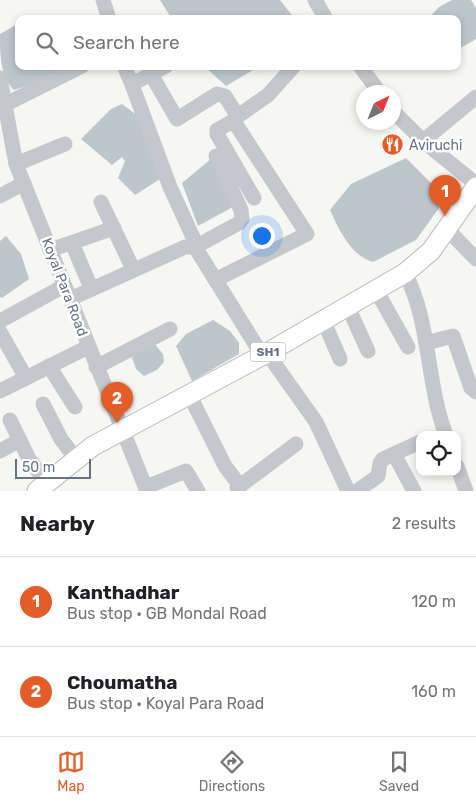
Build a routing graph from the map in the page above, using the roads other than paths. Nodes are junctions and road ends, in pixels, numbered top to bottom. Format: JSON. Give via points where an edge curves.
{"nodes":[{"id":1,"x":103,"y":0,"type":"edge"},
{"id":2,"x":315,"y":0,"type":"edge"},
{"id":3,"x":108,"y":15,"type":"edge"},
{"id":4,"x":324,"y":15,"type":"edge"},
{"id":5,"x":74,"y":70,"type":"edge"},
{"id":6,"x":126,"y":70,"type":"edge"},
{"id":7,"x":160,"y":70,"type":"edge"},
{"id":8,"x":290,"y":70,"type":"edge"},
{"id":9,"x":363,"y":70,"type":"edge"},
{"id":10,"x":152,"y":76,"type":"junction"},
{"id":11,"x":1,"y":82,"type":"edge"},
{"id":12,"x":131,"y":82,"type":"junction"},
{"id":13,"x":374,"y":85,"type":"edge"},
{"id":14,"x":476,"y":96,"type":"edge"},
{"id":15,"x":6,"y":104,"type":"junction"},
{"id":16,"x":237,"y":117,"type":"junction"},
{"id":17,"x":401,"y":119,"type":"edge"},
{"id":18,"x":423,"y":141,"type":"junction"},
{"id":19,"x":65,"y":144,"type":"dead end"},
{"id":20,"x":216,"y":156,"type":"dead end"},
{"id":21,"x":16,"y":164,"type":"junction"},
{"id":22,"x":24,"y":183,"type":"junction"},
{"id":23,"x":474,"y":195,"type":"edge"},
{"id":24,"x":0,"y":196,"type":"edge"},
{"id":25,"x":254,"y":198,"type":"dead end"},
{"id":26,"x":101,"y":202,"type":"dead end"},
{"id":27,"x":114,"y":228,"type":"junction"},
{"id":28,"x":447,"y":229,"type":"junction"},
{"id":29,"x":72,"y":243,"type":"junction"},
{"id":30,"x":196,"y":246,"type":"junction"},
{"id":31,"x":50,"y":250,"type":"junction"},
{"id":32,"x":476,"y":259,"type":"edge"},
{"id":33,"x":133,"y":269,"type":"junction"},
{"id":34,"x":405,"y":273,"type":"junction"},
{"id":35,"x":215,"y":280,"type":"junction"},
{"id":36,"x":91,"y":288,"type":"junction"},
{"id":37,"x":376,"y":290,"type":"junction"},
{"id":38,"x":67,"y":292,"type":"junction"},
{"id":39,"x":348,"y":307,"type":"junction"},
{"id":40,"x":0,"y":321,"type":"edge"},
{"id":41,"x":324,"y":322,"type":"junction"},
{"id":42,"x":170,"y":329,"type":"dead end"},
{"id":43,"x":0,"y":332,"type":"edge"},
{"id":44,"x":426,"y":343,"type":"junction"},
{"id":45,"x":88,"y":347,"type":"junction"},
{"id":46,"x":408,"y":347,"type":"dead end"},
{"id":47,"x":368,"y":350,"type":"dead end"},
{"id":48,"x":265,"y":354,"type":"junction"},
{"id":49,"x":340,"y":359,"type":"dead end"},
{"id":50,"x":49,"y":366,"type":"junction"},
{"id":51,"x":96,"y":367,"type":"junction"},
{"id":52,"x":26,"y":378,"type":"junction"},
{"id":53,"x":0,"y":391,"type":"edge"},
{"id":54,"x":476,"y":392,"type":"edge"},
{"id":55,"x":189,"y":394,"type":"junction"},
{"id":56,"x":43,"y":404,"type":"dead end"},
{"id":57,"x":75,"y":407,"type":"dead end"},
{"id":58,"x":10,"y":420,"type":"dead end"},
{"id":59,"x":122,"y":430,"type":"junction"},
{"id":60,"x":441,"y":431,"type":"edge"},
{"id":61,"x":20,"y":440,"type":"junction"},
{"id":62,"x":296,"y":444,"type":"dead end"},
{"id":63,"x":416,"y":444,"type":"edge"},
{"id":64,"x":0,"y":451,"type":"edge"},
{"id":65,"x":394,"y":454,"type":"junction"},
{"id":66,"x":76,"y":459,"type":"junction"},
{"id":67,"x":461,"y":476,"type":"edge"},
{"id":68,"x":42,"y":487,"type":"edge"},
{"id":69,"x":146,"y":489,"type":"edge"},
{"id":70,"x":237,"y":489,"type":"edge"},
{"id":71,"x":198,"y":491,"type":"edge"},
{"id":72,"x":348,"y":491,"type":"edge"},
{"id":73,"x":357,"y":491,"type":"edge"},
{"id":74,"x":414,"y":491,"type":"edge"},
{"id":75,"x":466,"y":491,"type":"edge"}],
"edges":[{"from":1,"to":3,"type":"street"},
{"from":2,"to":4,"type":"street"},
{"from":5,"to":15,"type":"street"},
{"from":6,"to":12,"type":"street"},
{"from":7,"to":10,"type":"street"},
{"from":8,"to":16,"type":"street","via":[[268,95]]},
{"from":9,"to":13,"type":"street"},
{"from":10,"to":12,"type":"street"},
{"from":10,"to":16,"type":"street","via":[[177,119],[218,94],[225,96]]},
{"from":11,"to":15,"type":"street","name":"Koyal Para Road"},
{"from":12,"to":30,"type":"street"},
{"from":14,"to":18,"type":"street"},
{"from":15,"to":21,"type":"street","name":"Koyal Para Road"},
{"from":16,"to":25,"type":"street","via":[[220,127],[217,134]]},
{"from":16,"to":35,"type":"street","via":[[307,234]]},
{"from":17,"to":18,"type":"street"},
{"from":18,"to":23,"type":"street"},
{"from":19,"to":21,"type":"street"},
{"from":20,"to":30,"type":"street","via":[[241,210],[242,219]]},
{"from":21,"to":22,"type":"street","name":"Koyal Para Road"},
{"from":22,"to":24,"type":"street"},
{"from":22,"to":31,"type":"street","name":"Koyal Para Road"},
{"from":23,"to":28,"type":"main road","number":"SH1"},
{"from":26,"to":27,"type":"street"},
{"from":27,"to":29,"type":"street"},
{"from":27,"to":33,"type":"street"},
{"from":28,"to":32,"type":"street"},
{"from":28,"to":34,"type":"main road","number":"SH1","via":[[431,251]]},
{"from":29,"to":31,"type":"street"},
{"from":29,"to":36,"type":"street"},
{"from":30,"to":33,"type":"street","via":[[185,247]]},
{"from":30,"to":35,"type":"street"},
{"from":31,"to":38,"type":"street","name":"Koyal Para Road"},
{"from":33,"to":36,"type":"street"},
{"from":34,"to":37,"type":"main road","number":"SH1"},
{"from":34,"to":44,"type":"street","via":[[412,286]]},
{"from":35,"to":48,"type":"street"},
{"from":36,"to":38,"type":"street"},
{"from":37,"to":39,"type":"main road","number":"SH1"},
{"from":37,"to":46,"type":"street"},
{"from":38,"to":40,"type":"street"},
{"from":38,"to":45,"type":"street","name":"Koyal Para Road"},
{"from":39,"to":41,"type":"main road","number":"SH1"},
{"from":39,"to":47,"type":"street"},
{"from":41,"to":48,"type":"main road","number":"SH1"},
{"from":41,"to":49,"type":"street"},
{"from":42,"to":51,"type":"street"},
{"from":43,"to":52,"type":"street"},
{"from":44,"to":54,"type":"street","via":[[453,336],[471,388]]},
{"from":44,"to":60,"type":"street"},
{"from":45,"to":50,"type":"street"},
{"from":45,"to":51,"type":"street","name":"Koyal Para Road"},
{"from":48,"to":55,"type":"main road","number":"SH1"},
{"from":48,"to":72,"type":"street","via":[[316,422]]},
{"from":50,"to":52,"type":"street"},
{"from":50,"to":57,"type":"street"},
{"from":51,"to":59,"type":"street","name":"Koyal Para Road"},
{"from":52,"to":53,"type":"street"},
{"from":55,"to":59,"type":"main road","number":"SH1"},
{"from":55,"to":70,"type":"street"},
{"from":56,"to":66,"type":"street","via":[[61,439]]},
{"from":58,"to":61,"type":"street"},
{"from":59,"to":66,"type":"main road","number":"SH1"},
{"from":59,"to":69,"type":"street","name":"Koyal Para Road"},
{"from":61,"to":64,"type":"street"},
{"from":61,"to":68,"type":"street"},
{"from":62,"to":70,"type":"street"},
{"from":63,"to":65,"type":"street"},
{"from":65,"to":73,"type":"street","via":[[380,463],[374,481]]},
{"from":65,"to":74,"type":"street"},
{"from":66,"to":68,"type":"main road","number":"SH1"},
{"from":67,"to":75,"type":"street"},
{"from":69,"to":71,"type":"street","via":[[186,471]]}]}
